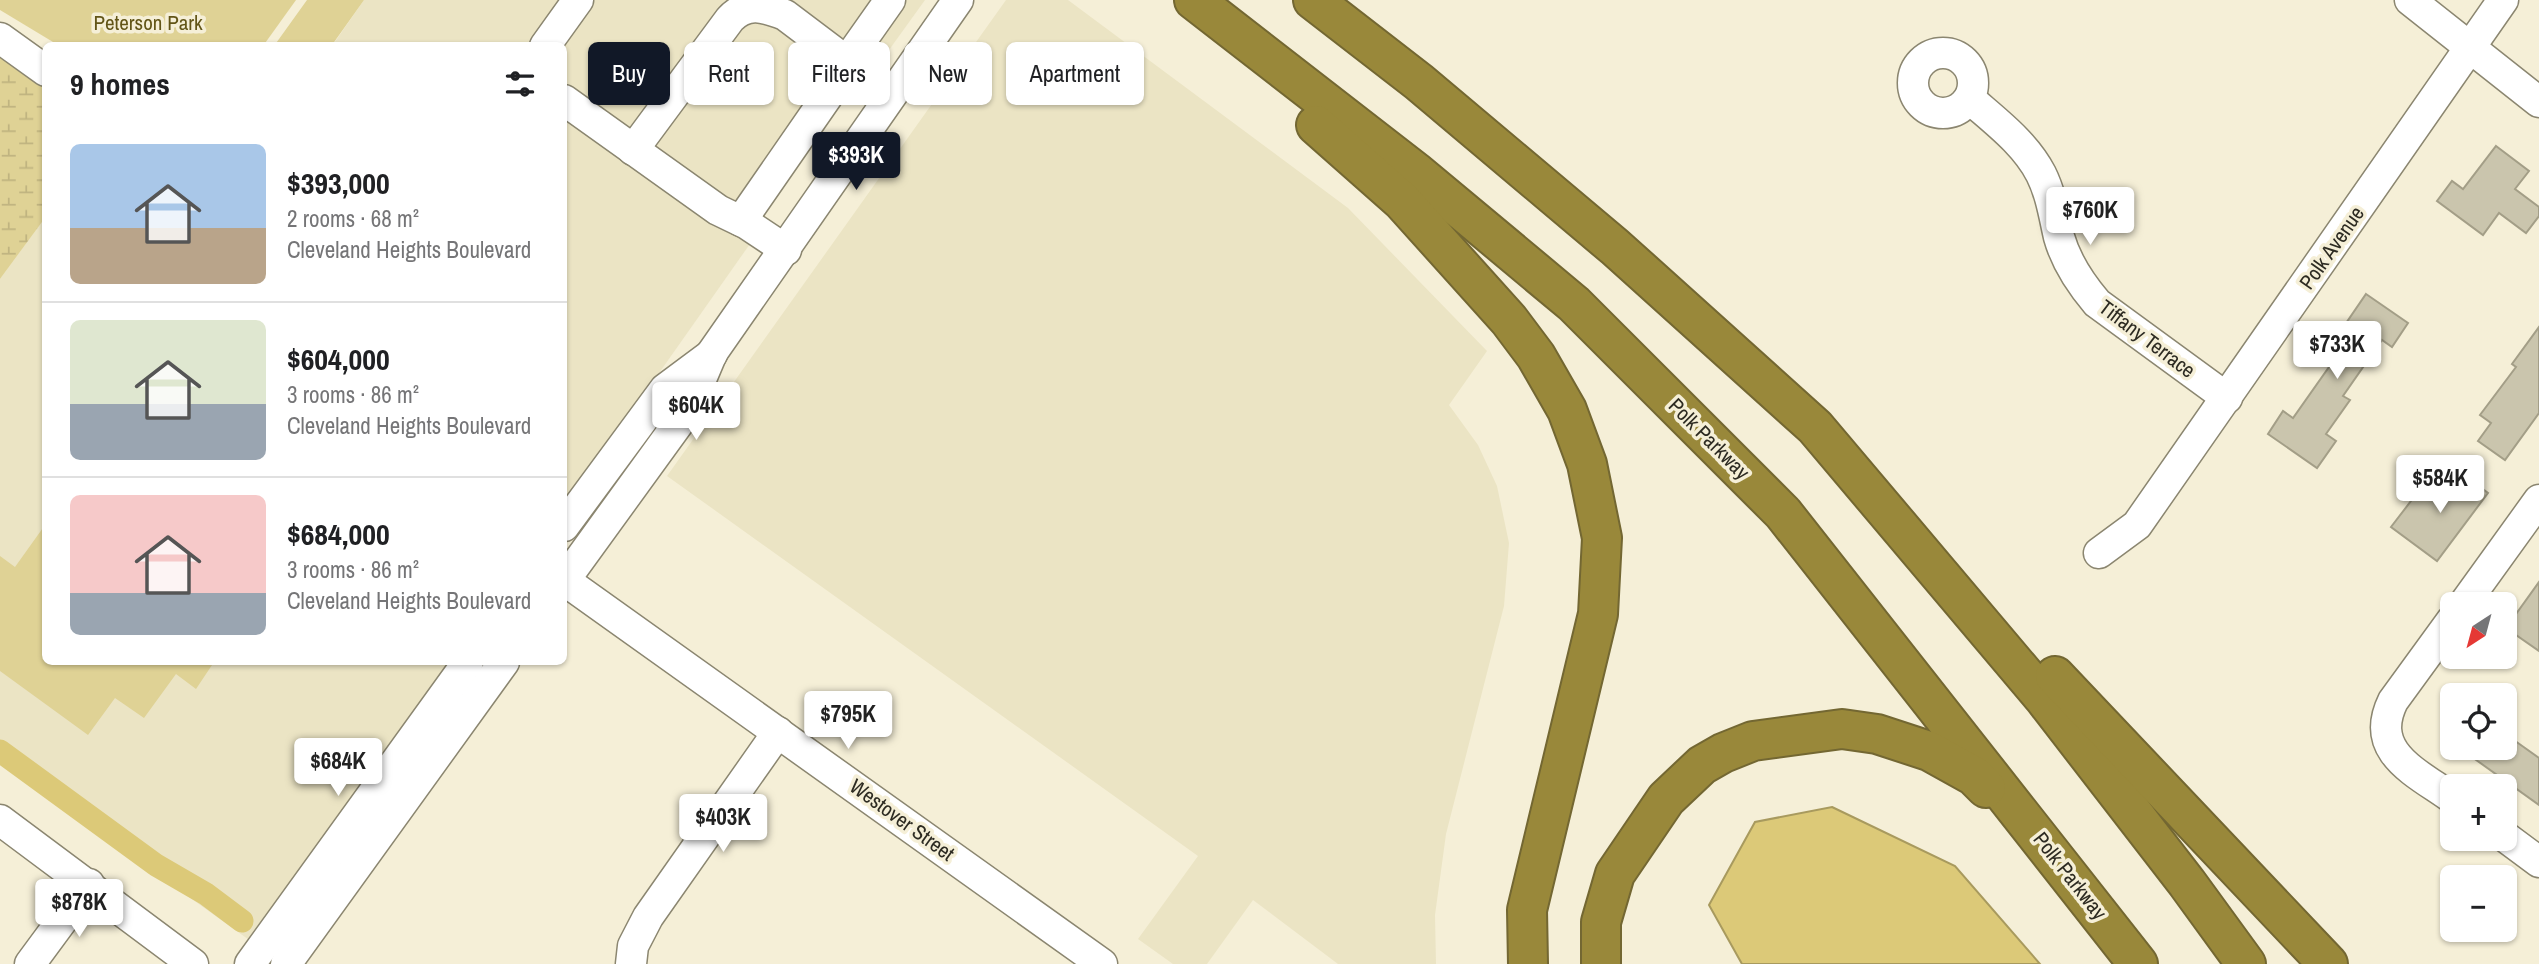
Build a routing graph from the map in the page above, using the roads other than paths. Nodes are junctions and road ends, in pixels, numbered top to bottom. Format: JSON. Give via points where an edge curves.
{"nodes":[{"id":1,"x":578,"y":0,"type":"edge"},
{"id":2,"x":890,"y":0,"type":"edge"},
{"id":3,"x":958,"y":0,"type":"edge"},
{"id":4,"x":1181,"y":0,"type":"edge"},
{"id":5,"x":1194,"y":0,"type":"edge"},
{"id":6,"x":1313,"y":0,"type":"edge"},
{"id":7,"x":2410,"y":0,"type":"edge"},
{"id":8,"x":2503,"y":0,"type":"edge"},
{"id":9,"x":0,"y":38,"type":"edge"},
{"id":10,"x":548,"y":42,"type":"edge"},
{"id":11,"x":821,"y":42,"type":"edge"},
{"id":12,"x":860,"y":42,"type":"edge"},
{"id":13,"x":2471,"y":47,"type":"junction"},
{"id":14,"x":42,"y":68,"type":"edge"},
{"id":15,"x":891,"y":95,"type":"joint"},
{"id":16,"x":1970,"y":99,"type":"dead end"},
{"id":17,"x":567,"y":102,"type":"edge"},
{"id":18,"x":2539,"y":102,"type":"edge"},
{"id":19,"x":821,"y":105,"type":"edge"},
{"id":20,"x":633,"y":150,"type":"junction"},
{"id":21,"x":741,"y":221,"type":"junction"},
{"id":22,"x":786,"y":250,"type":"junction"},
{"id":23,"x":712,"y":353,"type":"junction"},
{"id":24,"x":2227,"y":398,"type":"junction"},
{"id":25,"x":1815,"y":427,"type":"junction"},
{"id":26,"x":2539,"y":500,"type":"edge"},
{"id":27,"x":567,"y":522,"type":"edge"},
{"id":28,"x":2099,"y":554,"type":"dead end"},
{"id":29,"x":567,"y":576,"type":"edge"},
{"id":30,"x":567,"y":582,"type":"edge"},
{"id":31,"x":2473,"y":592,"type":"edge"},
{"id":32,"x":2440,"y":636,"type":"edge"},
{"id":33,"x":466,"y":665,"type":"edge"},
{"id":34,"x":502,"y":665,"type":"edge"},
{"id":35,"x":778,"y":732,"type":"junction"},
{"id":36,"x":2440,"y":789,"type":"edge"},
{"id":37,"x":0,"y":820,"type":"edge"},
{"id":38,"x":2517,"y":846,"type":"edge"},
{"id":39,"x":2539,"y":862,"type":"edge"},
{"id":40,"x":89,"y":884,"type":"junction"},
{"id":41,"x":2128,"y":951,"type":"edge"},
{"id":42,"x":30,"y":964,"type":"edge"},
{"id":43,"x":193,"y":964,"type":"edge"},
{"id":44,"x":250,"y":964,"type":"edge"},
{"id":45,"x":286,"y":964,"type":"edge"},
{"id":46,"x":632,"y":964,"type":"edge"},
{"id":47,"x":1102,"y":964,"type":"edge"},
{"id":48,"x":1528,"y":964,"type":"edge"},
{"id":49,"x":1601,"y":964,"type":"edge"},
{"id":50,"x":2246,"y":964,"type":"edge"},
{"id":51,"x":2328,"y":964,"type":"edge"}],
"edges":[{"from":1,"to":10,"type":"street"},
{"from":2,"to":12,"type":"street"},
{"from":3,"to":15,"type":"street"},
{"from":4,"to":48,"type":"highway","via":[[1402,201],[1509,320],[1567,410],[1587,464],[1602,538],[1598,614],[1527,910]]},
{"from":5,"to":41,"type":"highway","name":"Polk Parkway","via":[[1417,173],[1574,304],[1783,513]]},
{"from":6,"to":25,"type":"highway","via":[[1419,82],[1615,247]]},
{"from":7,"to":13,"type":"street"},
{"from":8,"to":13,"type":"street","name":"Polk Avenue"},
{"from":9,"to":14,"type":"street"},
{"from":11,"to":20,"type":"street","via":[[785,15],[764,7],[738,10]]},
{"from":13,"to":18,"type":"street"},
{"from":13,"to":24,"type":"street","name":"Polk Avenue"},
{"from":15,"to":22,"type":"street"},
{"from":16,"to":24,"type":"street","name":"Tiffany Terrace","via":[[2033,160],[2053,204],[2068,263],[2096,303]]},
{"from":17,"to":20,"type":"street"},
{"from":19,"to":21,"type":"street"},
{"from":20,"to":21,"type":"street"},
{"from":21,"to":22,"type":"street"},
{"from":22,"to":23,"type":"street"},
{"from":23,"to":27,"type":"street","via":[[664,389]]},
{"from":23,"to":29,"type":"street","via":[[688,410]]},
{"from":24,"to":28,"type":"street","name":"Polk Avenue","via":[[2137,525]]},
{"from":25,"to":50,"type":"highway","via":[[2044,698]]},
{"from":25,"to":51,"type":"highway"},
{"from":26,"to":31,"type":"street"},
{"from":30,"to":35,"type":"street","name":"Westover Street"},
{"from":32,"to":36,"type":"street","via":[[2393,701],[2385,716],[2385,733],[2401,761]]},
{"from":33,"to":44,"type":"street"},
{"from":34,"to":45,"type":"street"},
{"from":35,"to":46,"type":"street","via":[[648,917],[633,946]]},
{"from":35,"to":47,"type":"street","name":"Westover Street"},
{"from":37,"to":40,"type":"street"},
{"from":38,"to":39,"type":"street"},
{"from":40,"to":42,"type":"street"},
{"from":40,"to":43,"type":"street"},
{"from":41,"to":49,"type":"highway","via":[[1974,776],[1929,751],[1877,734],[1842,729],[1753,741],[1702,765],[1666,799],[1615,874],[1601,922]]}]}
